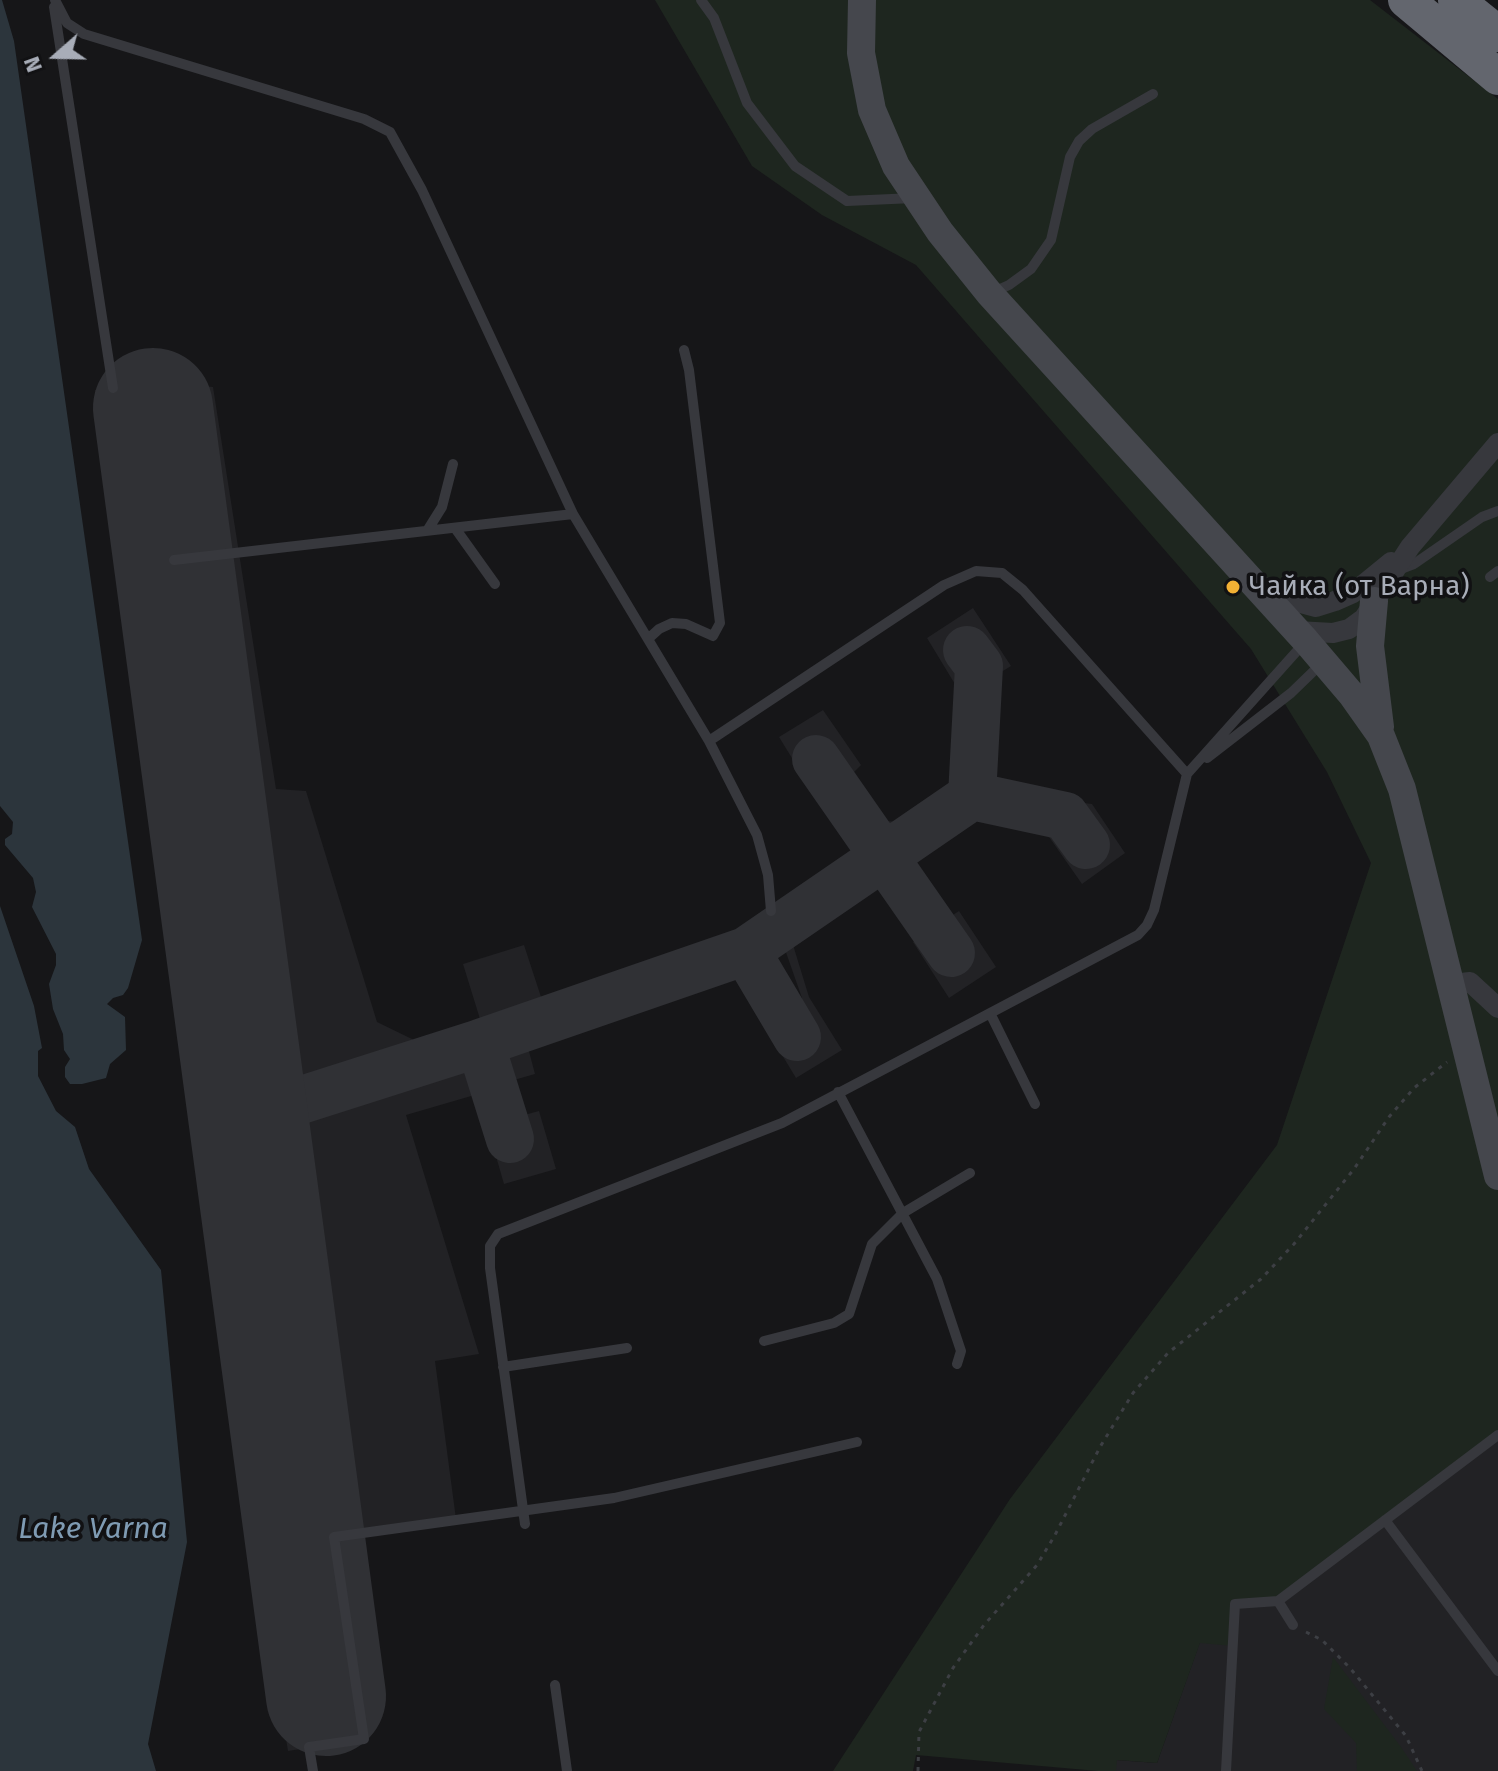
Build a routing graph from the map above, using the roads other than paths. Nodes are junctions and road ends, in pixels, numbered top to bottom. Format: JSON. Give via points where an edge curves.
{"nodes":[{"id":1,"x":54,"y":0,"type":"edge"},
{"id":2,"x":701,"y":0,"type":"edge"},
{"id":3,"x":862,"y":0,"type":"edge"},
{"id":4,"x":1406,"y":0,"type":"edge"},
{"id":5,"x":1456,"y":0,"type":"edge"},
{"id":6,"x":84,"y":34,"type":"junction"},
{"id":7,"x":1498,"y":34,"type":"edge"},
{"id":8,"x":60,"y":45,"type":"junction"},
{"id":9,"x":1498,"y":77,"type":"edge"},
{"id":10,"x":1153,"y":94,"type":"dead end"},
{"id":11,"x":916,"y":198,"type":"junction"},
{"id":12,"x":989,"y":293,"type":"junction"},
{"id":13,"x":684,"y":350,"type":"dead end"},
{"id":14,"x":113,"y":388,"type":"dead end"},
{"id":15,"x":1498,"y":443,"type":"edge"},
{"id":16,"x":453,"y":464,"type":"dead end"},
{"id":17,"x":1498,"y":511,"type":"edge"},
{"id":18,"x":573,"y":514,"type":"junction"},
{"id":19,"x":455,"y":528,"type":"junction"},
{"id":20,"x":427,"y":531,"type":"junction"},
{"id":21,"x":1410,"y":547,"type":"junction"},
{"id":22,"x":174,"y":560,"type":"dead end"},
{"id":23,"x":1392,"y":572,"type":"junction"},
{"id":24,"x":495,"y":584,"type":"dead end"},
{"id":25,"x":1264,"y":593,"type":"junction"},
{"id":26,"x":1335,"y":601,"type":"junction"},
{"id":27,"x":1374,"y":601,"type":"junction"},
{"id":28,"x":648,"y":639,"type":"junction"},
{"id":29,"x":1312,"y":642,"type":"junction"},
{"id":30,"x":1381,"y":736,"type":"junction"},
{"id":31,"x":709,"y":741,"type":"junction"},
{"id":32,"x":1187,"y":774,"type":"junction"},
{"id":33,"x":771,"y":911,"type":"dead end"},
{"id":34,"x":1452,"y":984,"type":"junction"},
{"id":35,"x":1498,"y":1008,"type":"edge"},
{"id":36,"x":990,"y":1013,"type":"junction"},
{"id":37,"x":838,"y":1092,"type":"junction"},
{"id":38,"x":1035,"y":1104,"type":"dead end"},
{"id":39,"x":970,"y":1173,"type":"dead end"},
{"id":40,"x":1498,"y":1176,"type":"edge"},
{"id":41,"x":903,"y":1213,"type":"junction"},
{"id":42,"x":764,"y":1341,"type":"dead end"},
{"id":43,"x":627,"y":1348,"type":"dead end"},
{"id":44,"x":957,"y":1364,"type":"dead end"},
{"id":45,"x":503,"y":1367,"type":"junction"},
{"id":46,"x":1498,"y":1435,"type":"edge"},
{"id":47,"x":857,"y":1442,"type":"dead end"},
{"id":48,"x":523,"y":1509,"type":"junction"},
{"id":49,"x":1385,"y":1520,"type":"junction"},
{"id":50,"x":525,"y":1524,"type":"dead end"},
{"id":51,"x":1278,"y":1601,"type":"junction"},
{"id":52,"x":1293,"y":1625,"type":"road end"},
{"id":53,"x":1498,"y":1671,"type":"edge"},
{"id":54,"x":555,"y":1685,"type":"dead end"},
{"id":55,"x":313,"y":1771,"type":"edge"},
{"id":56,"x":567,"y":1771,"type":"edge"},
{"id":57,"x":1226,"y":1771,"type":"edge"}],
"edges":[{"from":1,"to":6,"type":"lane","via":[[67,23]]},
{"from":1,"to":8,"type":"lane"},
{"from":2,"to":11,"type":"lane","via":[[714,18],[747,103],[795,166],[847,201]]},
{"from":3,"to":11,"type":"street","via":[[861,53],[872,110]]},
{"from":4,"to":9,"type":"highway"},
{"from":5,"to":7,"type":"highway"},
{"from":6,"to":8,"type":"lane"},
{"from":6,"to":18,"type":"lane","via":[[364,119],[390,132]]},
{"from":8,"to":14,"type":"lane"},
{"from":10,"to":12,"type":"lane","via":[[1079,141],[1070,157],[1051,240],[1031,269]]},
{"from":11,"to":12,"type":"street"},
{"from":12,"to":25,"type":"street"},
{"from":13,"to":28,"type":"lane","via":[[720,623],[713,636],[672,623]]},
{"from":15,"to":21,"type":"street"},
{"from":16,"to":20,"type":"lane","via":[[442,507]]},
{"from":17,"to":23,"type":"lane","via":[[1414,564]]},
{"from":18,"to":19,"type":"lane"},
{"from":18,"to":28,"type":"lane"},
{"from":19,"to":20,"type":"lane"},
{"from":19,"to":24,"type":"lane"},
{"from":20,"to":22,"type":"lane"},
{"from":21,"to":23,"type":"street"},
{"from":21,"to":26,"type":"street","via":[[1353,593]]},
{"from":23,"to":27,"type":"street"},
{"from":25,"to":26,"type":"street","via":[[1316,607]]},
{"from":25,"to":29,"type":"street"},
{"from":26,"to":29,"type":"street"},
{"from":27,"to":29,"type":"street","via":[[1349,629]]},
{"from":27,"to":30,"type":"street","via":[[1370,646]]},
{"from":28,"to":31,"type":"lane"},
{"from":29,"to":30,"type":"street"},
{"from":29,"to":32,"type":"lane"},
{"from":29,"to":32,"type":"lane","via":[[1291,693]]},
{"from":30,"to":34,"type":"street","via":[[1402,789]]},
{"from":31,"to":32,"type":"lane","via":[[944,585],[976,571],[1002,573],[1023,590]]},
{"from":31,"to":33,"type":"lane","via":[[757,835]]},
{"from":32,"to":36,"type":"lane","via":[[1147,925],[1138,935]]},
{"from":34,"to":35,"type":"street","via":[[1470,982]]},
{"from":34,"to":40,"type":"street"},
{"from":36,"to":37,"type":"lane"},
{"from":36,"to":38,"type":"lane"},
{"from":37,"to":41,"type":"lane"},
{"from":37,"to":45,"type":"lane","via":[[782,1123],[498,1234],[490,1246],[490,1268]]},
{"from":39,"to":41,"type":"lane"},
{"from":41,"to":42,"type":"lane","via":[[872,1244],[849,1314],[834,1323]]},
{"from":41,"to":44,"type":"lane","via":[[953,1323],[961,1351]]},
{"from":43,"to":45,"type":"lane"},
{"from":45,"to":48,"type":"lane"},
{"from":46,"to":49,"type":"lane"},
{"from":47,"to":48,"type":"lane","via":[[614,1498]]},
{"from":48,"to":50,"type":"lane"},
{"from":48,"to":55,"type":"lane","via":[[334,1537],[364,1739],[309,1747]]},
{"from":49,"to":51,"type":"lane"},
{"from":49,"to":53,"type":"lane"},
{"from":51,"to":52,"type":"lane"},
{"from":51,"to":57,"type":"lane","via":[[1235,1604]]},
{"from":54,"to":56,"type":"lane"}]}
